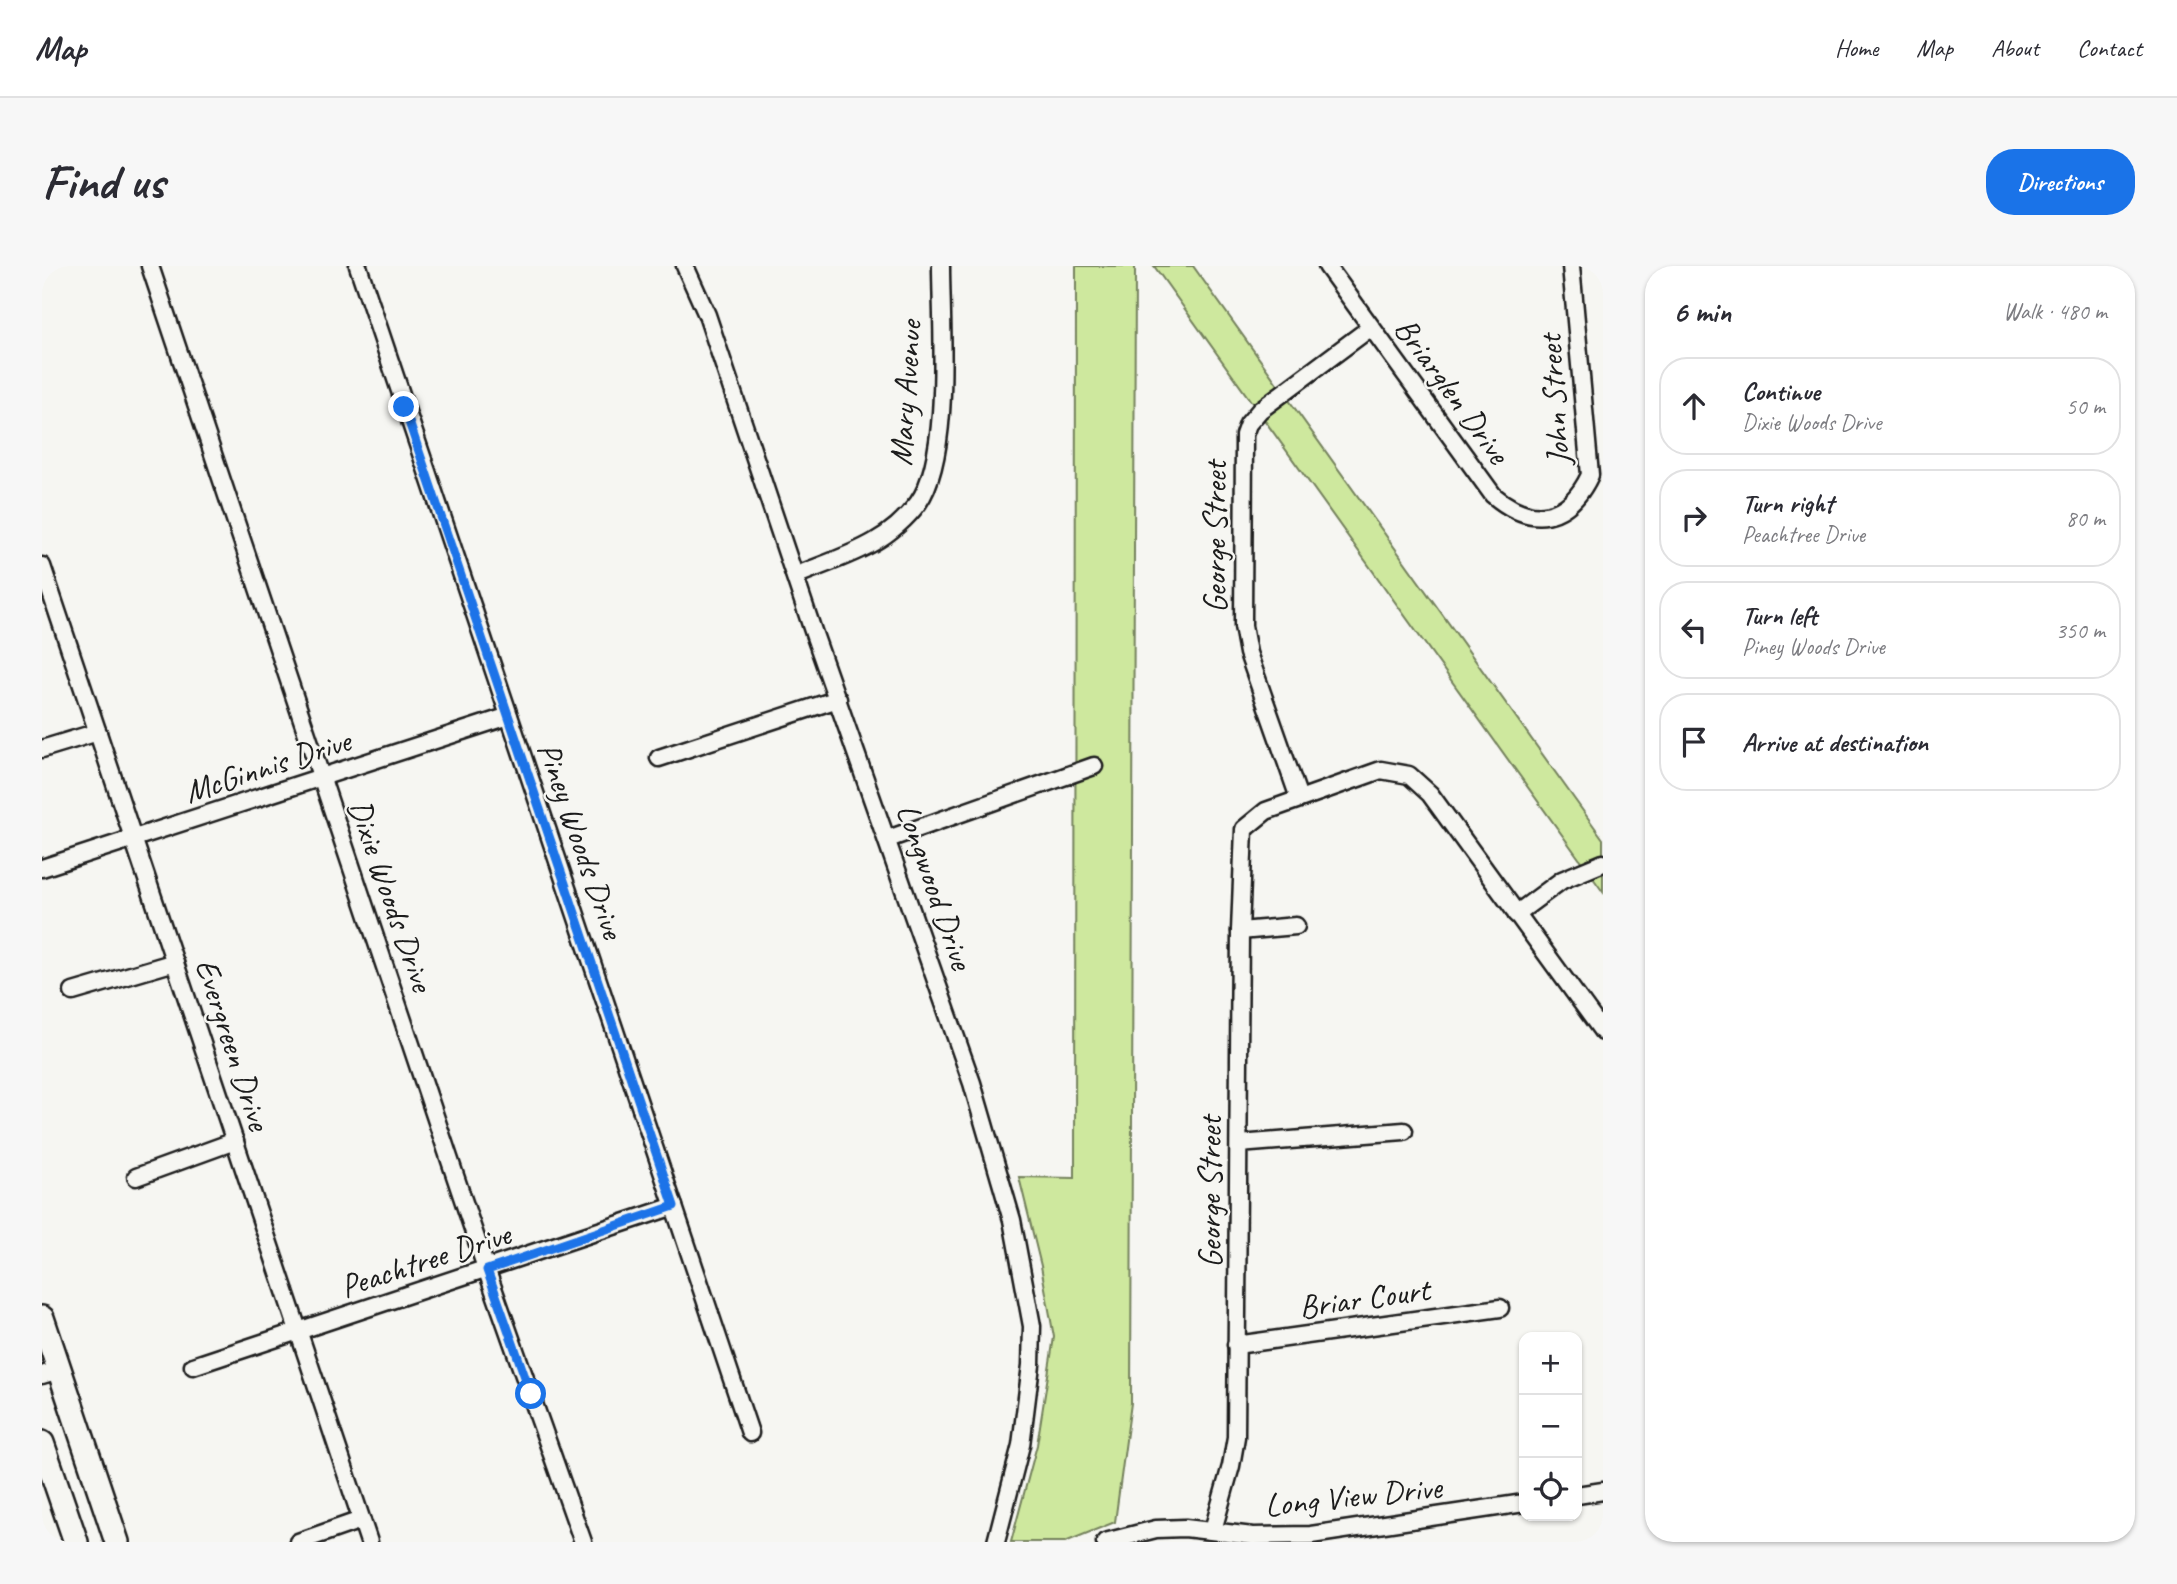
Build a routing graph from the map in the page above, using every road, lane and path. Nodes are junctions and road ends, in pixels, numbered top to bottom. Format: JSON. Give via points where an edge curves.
{"nodes":[{"id":1,"x":150,"y":266,"type":"edge"},
{"id":2,"x":358,"y":266,"type":"edge"},
{"id":3,"x":685,"y":266,"type":"edge"},
{"id":4,"x":941,"y":266,"type":"edge"},
{"id":5,"x":1327,"y":266,"type":"edge"},
{"id":6,"x":1572,"y":266,"type":"edge"},
{"id":7,"x":1370,"y":328,"type":"junction"},
{"id":8,"x":1553,"y":514,"type":"joint"},
{"id":9,"x":42,"y":566,"type":"edge"},
{"id":10,"x":795,"y":576,"type":"junction"},
{"id":11,"x":838,"y":699,"type":"junction"},
{"id":12,"x":509,"y":716,"type":"junction"},
{"id":13,"x":98,"y":732,"type":"junction"},
{"id":14,"x":42,"y":749,"type":"edge"},
{"id":15,"x":659,"y":758,"type":"dead end"},
{"id":16,"x":1094,"y":766,"type":"dead end"},
{"id":17,"x":321,"y":779,"type":"junction"},
{"id":18,"x":1299,"y":798,"type":"junction"},
{"id":19,"x":133,"y":838,"type":"junction"},
{"id":20,"x":888,"y":839,"type":"junction"},
{"id":21,"x":1603,"y":863,"type":"edge"},
{"id":22,"x":42,"y":868,"type":"edge"},
{"id":23,"x":1516,"y":914,"type":"junction"},
{"id":24,"x":1296,"y":926,"type":"dead end"},
{"id":25,"x":1240,"y":931,"type":"junction"},
{"id":26,"x":175,"y":962,"type":"junction"},
{"id":27,"x":73,"y":992,"type":"dead end"},
{"id":28,"x":1603,"y":1032,"type":"edge"},
{"id":29,"x":1404,"y":1131,"type":"dead end"},
{"id":30,"x":235,"y":1141,"type":"junction"},
{"id":31,"x":1239,"y":1144,"type":"junction"},
{"id":32,"x":136,"y":1177,"type":"dead end"},
{"id":33,"x":674,"y":1206,"type":"junction"},
{"id":34,"x":487,"y":1270,"type":"junction"},
{"id":35,"x":1500,"y":1308,"type":"dead end"},
{"id":36,"x":42,"y":1318,"type":"edge"},
{"id":37,"x":298,"y":1331,"type":"junction"},
{"id":38,"x":1236,"y":1345,"type":"junction"},
{"id":39,"x":193,"y":1366,"type":"dead end"},
{"id":40,"x":51,"y":1373,"type":"edge"},
{"id":41,"x":750,"y":1433,"type":"dead end"},
{"id":42,"x":42,"y":1443,"type":"edge"},
{"id":43,"x":1603,"y":1491,"type":"edge"},
{"id":44,"x":1582,"y":1494,"type":"edge"},
{"id":45,"x":1519,"y":1504,"type":"edge"},
{"id":46,"x":361,"y":1520,"type":"junction"},
{"id":47,"x":1213,"y":1530,"type":"junction"},
{"id":48,"x":76,"y":1542,"type":"edge"},
{"id":49,"x":117,"y":1542,"type":"edge"},
{"id":50,"x":298,"y":1542,"type":"edge"},
{"id":51,"x":369,"y":1542,"type":"edge"},
{"id":52,"x":583,"y":1542,"type":"edge"},
{"id":53,"x":996,"y":1542,"type":"edge"},
{"id":54,"x":1105,"y":1542,"type":"edge"}],
"edges":[{"from":1,"to":17,"type":"street","name":"Dixie Woods Drive"},
{"from":2,"to":12,"type":"street","name":"Piney Woods Drive"},
{"from":3,"to":10,"type":"street","name":"Longwood Drive","via":[[707,315]]},
{"from":4,"to":10,"type":"street","name":"Mary Avenue","via":[[937,442],[919,502],[874,542]]},
{"from":5,"to":7,"type":"street","name":"Briarglen Drive"},
{"from":6,"to":8,"type":"street","name":"John Street","via":[[1590,474],[1573,504]]},
{"from":7,"to":8,"type":"street","name":"Briarglen Drive","via":[[1493,495],[1526,514]]},
{"from":7,"to":18,"type":"street","name":"George Street","via":[[1253,417],[1244,435],[1243,626],[1248,653]]},
{"from":9,"to":13,"type":"street","name":"Evergreen Drive"},
{"from":10,"to":11,"type":"street","name":"Longwood Drive"},
{"from":11,"to":15,"type":"street"},
{"from":11,"to":20,"type":"street","name":"Longwood Drive"},
{"from":12,"to":17,"type":"street","name":"McGinnis Drive"},
{"from":12,"to":33,"type":"street","name":"Piney Woods Drive"},
{"from":13,"to":14,"type":"street"},
{"from":13,"to":19,"type":"street","name":"Evergreen Drive"},
{"from":16,"to":20,"type":"street"},
{"from":17,"to":19,"type":"street","name":"McGinnis Drive"},
{"from":17,"to":34,"type":"street","name":"Dixie Woods Drive"},
{"from":18,"to":23,"type":"street","via":[[1381,770],[1409,775],[1430,794]]},
{"from":18,"to":25,"type":"street","name":"George Street","via":[[1266,811],[1244,829]]},
{"from":19,"to":22,"type":"street","name":"McGinnis Drive"},
{"from":19,"to":26,"type":"street","name":"Evergreen Drive"},
{"from":20,"to":53,"type":"street","name":"Longwood Drive","via":[[998,1166],[1032,1326],[1028,1405]]},
{"from":21,"to":23,"type":"street","via":[[1562,880]]},
{"from":23,"to":28,"type":"street"},
{"from":24,"to":25,"type":"street"},
{"from":25,"to":31,"type":"street","name":"George Street"},
{"from":26,"to":27,"type":"street"},
{"from":26,"to":30,"type":"street","name":"Evergreen Drive"},
{"from":29,"to":31,"type":"street"},
{"from":30,"to":32,"type":"street"},
{"from":30,"to":37,"type":"street","name":"Evergreen Drive"},
{"from":31,"to":38,"type":"street","name":"George Street"},
{"from":33,"to":34,"type":"street","name":"Peachtree Drive"},
{"from":33,"to":41,"type":"street","name":"Piney Woods Drive"},
{"from":34,"to":37,"type":"street","name":"Peachtree Drive"},
{"from":34,"to":52,"type":"street","name":"Dixie Woods Drive"},
{"from":35,"to":38,"type":"street","name":"Briar Court"},
{"from":36,"to":40,"type":"main road"},
{"from":37,"to":39,"type":"street","name":"Peachtree Drive"},
{"from":37,"to":46,"type":"street","name":"Evergreen Drive"},
{"from":38,"to":47,"type":"street","name":"George Street","via":[[1236,1437]]},
{"from":40,"to":49,"type":"main road"},
{"from":42,"to":48,"type":"main road"},
{"from":43,"to":44,"type":"street"},
{"from":45,"to":47,"type":"street","name":"Long View Drive","via":[[1311,1535],[1254,1536]]},
{"from":46,"to":50,"type":"street"},
{"from":46,"to":51,"type":"street","name":"Evergreen Drive"},
{"from":47,"to":54,"type":"street","name":"Long View Drive","via":[[1156,1529]]}]}
